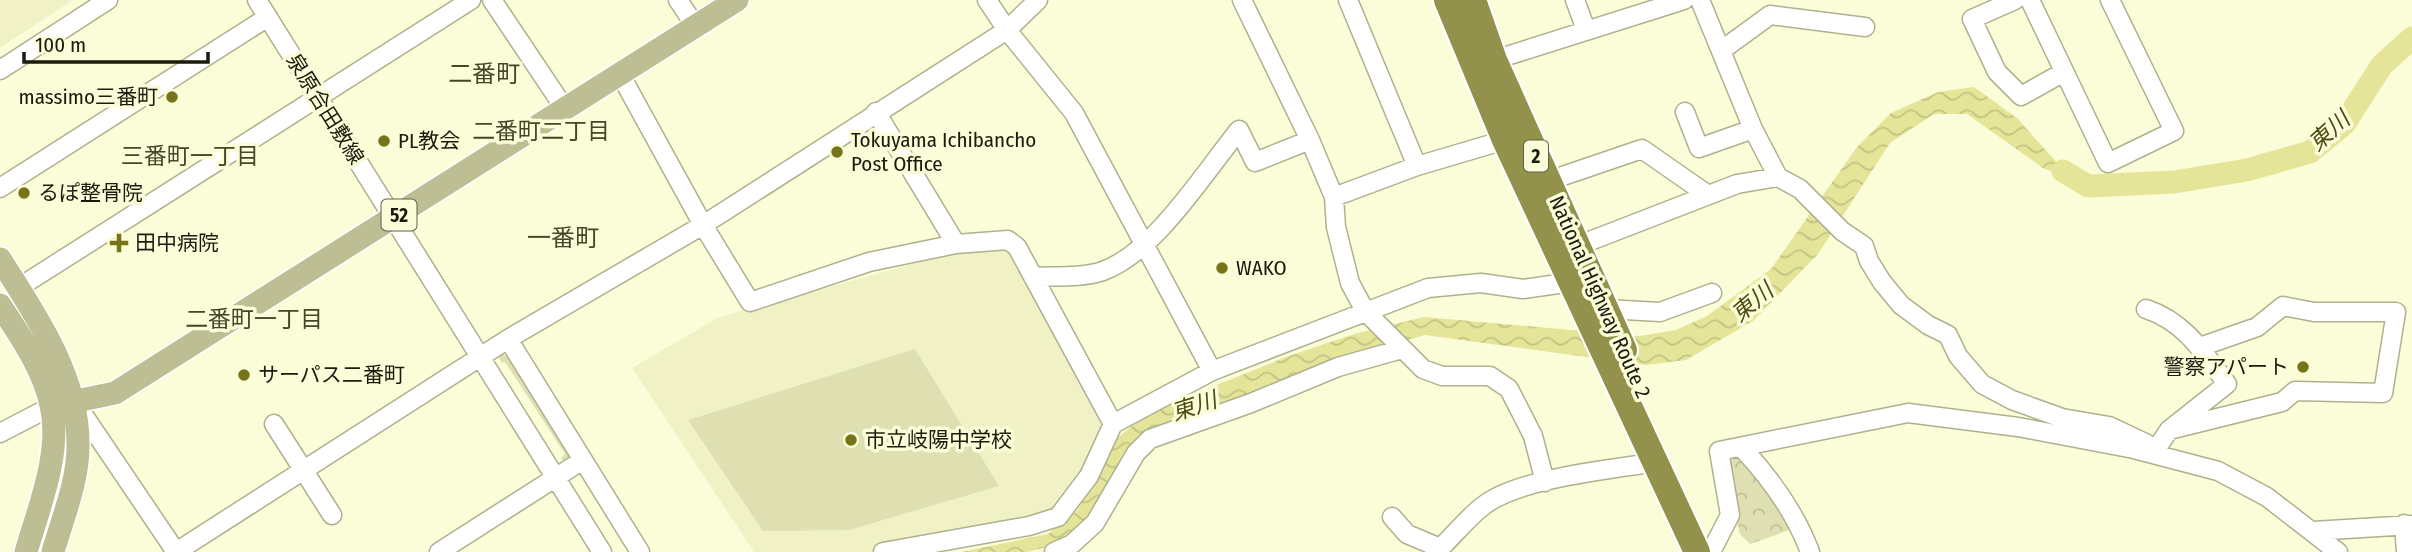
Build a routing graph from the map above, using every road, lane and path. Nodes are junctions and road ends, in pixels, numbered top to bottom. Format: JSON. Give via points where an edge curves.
{"nodes":[{"id":1,"x":108,"y":0,"type":"edge"},
{"id":2,"x":257,"y":0,"type":"edge"},
{"id":3,"x":471,"y":0,"type":"edge"},
{"id":4,"x":492,"y":0,"type":"edge"},
{"id":5,"x":678,"y":0,"type":"edge"},
{"id":6,"x":737,"y":0,"type":"edge"},
{"id":7,"x":987,"y":0,"type":"edge"},
{"id":8,"x":1038,"y":0,"type":"edge"},
{"id":9,"x":1242,"y":0,"type":"edge"},
{"id":10,"x":1348,"y":0,"type":"edge"},
{"id":11,"x":1447,"y":0,"type":"edge"},
{"id":12,"x":1473,"y":0,"type":"edge"},
{"id":13,"x":1574,"y":0,"type":"edge"},
{"id":14,"x":1684,"y":0,"type":"edge"},
{"id":15,"x":1700,"y":0,"type":"edge"},
{"id":16,"x":2015,"y":0,"type":"edge"},
{"id":17,"x":2030,"y":0,"type":"edge"},
{"id":18,"x":2110,"y":0,"type":"edge"},
{"id":19,"x":268,"y":18,"type":"junction"},
{"id":20,"x":696,"y":27,"type":"junction"},
{"id":21,"x":1865,"y":27,"type":"dead end"},
{"id":22,"x":1007,"y":30,"type":"junction"},
{"id":23,"x":1586,"y":30,"type":"junction"},
{"id":24,"x":1722,"y":50,"type":"junction"},
{"id":25,"x":1494,"y":60,"type":"junction"},
{"id":26,"x":0,"y":70,"type":"edge"},
{"id":27,"x":2064,"y":72,"type":"junction"},
{"id":28,"x":620,"y":74,"type":"junction"},
{"id":29,"x":317,"y":99,"type":"junction"},
{"id":30,"x":565,"y":109,"type":"junction"},
{"id":31,"x":876,"y":112,"type":"junction"},
{"id":32,"x":1685,"y":112,"type":"dead end"},
{"id":33,"x":1753,"y":129,"type":"junction"},
{"id":34,"x":1310,"y":140,"type":"junction"},
{"id":35,"x":1505,"y":140,"type":"junction"},
{"id":36,"x":1417,"y":166,"type":"junction"},
{"id":37,"x":1777,"y":177,"type":"junction"},
{"id":38,"x":1548,"y":181,"type":"junction"},
{"id":39,"x":0,"y":188,"type":"edge"},
{"id":40,"x":1707,"y":195,"type":"junction"},
{"id":41,"x":1334,"y":197,"type":"junction"},
{"id":42,"x":395,"y":218,"type":"junction"},
{"id":43,"x":703,"y":225,"type":"junction"},
{"id":44,"x":956,"y":244,"type":"junction"},
{"id":45,"x":1145,"y":246,"type":"junction"},
{"id":46,"x":1577,"y":246,"type":"junction"},
{"id":47,"x":0,"y":259,"type":"edge"},
{"id":48,"x":1033,"y":277,"type":"junction"},
{"id":49,"x":1572,"y":282,"type":"junction"},
{"id":50,"x":18,"y":288,"type":"junction"},
{"id":51,"x":1712,"y":293,"type":"dead end"},
{"id":52,"x":0,"y":305,"type":"edge"},
{"id":53,"x":2146,"y":309,"type":"dead end"},
{"id":54,"x":1596,"y":310,"type":"junction"},
{"id":55,"x":1365,"y":311,"type":"junction"},
{"id":56,"x":508,"y":339,"type":"junction"},
{"id":57,"x":2200,"y":347,"type":"junction"},
{"id":58,"x":1402,"y":349,"type":"junction"},
{"id":59,"x":480,"y":357,"type":"junction"},
{"id":60,"x":1212,"y":371,"type":"junction"},
{"id":61,"x":1635,"y":395,"type":"junction"},
{"id":62,"x":63,"y":404,"type":"junction"},
{"id":63,"x":274,"y":424,"type":"dead end"},
{"id":64,"x":1113,"y":424,"type":"junction"},
{"id":65,"x":2169,"y":430,"type":"junction"},
{"id":66,"x":0,"y":433,"type":"edge"},
{"id":67,"x":1743,"y":449,"type":"junction"},
{"id":68,"x":2156,"y":451,"type":"junction"},
{"id":69,"x":583,"y":460,"type":"junction"},
{"id":70,"x":1657,"y":462,"type":"junction"},
{"id":71,"x":303,"y":470,"type":"junction"},
{"id":72,"x":555,"y":479,"type":"junction"},
{"id":73,"x":1545,"y":482,"type":"junction"},
{"id":74,"x":332,"y":515,"type":"dead end"},
{"id":75,"x":1392,"y":517,"type":"dead end"},
{"id":76,"x":2408,"y":525,"type":"edge"},
{"id":77,"x":2313,"y":531,"type":"junction"},
{"id":78,"x":1438,"y":550,"type":"edge"},
{"id":79,"x":1709,"y":550,"type":"edge"},
{"id":80,"x":26,"y":552,"type":"edge"},
{"id":81,"x":53,"y":552,"type":"edge"},
{"id":82,"x":176,"y":552,"type":"edge"},
{"id":83,"x":439,"y":552,"type":"edge"},
{"id":84,"x":602,"y":552,"type":"edge"},
{"id":85,"x":640,"y":552,"type":"edge"},
{"id":86,"x":883,"y":552,"type":"edge"},
{"id":87,"x":1054,"y":552,"type":"edge"},
{"id":88,"x":1810,"y":552,"type":"edge"},
{"id":89,"x":2338,"y":552,"type":"edge"},
{"id":90,"x":2406,"y":552,"type":"edge"}],
"edges":[{"from":1,"to":26,"type":"street"},
{"from":2,"to":19,"type":"street","name":"泉原合田敷線"},
{"from":3,"to":29,"type":"street"},
{"from":4,"to":30,"type":"street"},
{"from":5,"to":20,"type":"street"},
{"from":6,"to":20,"type":"main road","number":"52"},
{"from":7,"to":22,"type":"street"},
{"from":8,"to":22,"type":"street"},
{"from":9,"to":34,"type":"street"},
{"from":10,"to":36,"type":"street"},
{"from":11,"to":35,"type":"highway","name":"National Highway Route 2","number":"2"},
{"from":12,"to":25,"type":"highway","name":"National Highway Route 2","number":"2"},
{"from":13,"to":23,"type":"street"},
{"from":14,"to":23,"type":"street"},
{"from":15,"to":24,"type":"street"},
{"from":16,"to":27,"type":"street","via":[[1972,19],[1997,72],[2021,96]]},
{"from":17,"to":27,"type":"street"},
{"from":18,"to":27,"type":"street","via":[[2174,131],[2108,163]]},
{"from":19,"to":29,"type":"street","name":"泉原合田敷線"},
{"from":19,"to":39,"type":"street"},
{"from":20,"to":28,"type":"main road","number":"52"},
{"from":21,"to":24,"type":"street","via":[[1770,15]]},
{"from":22,"to":31,"type":"street"},
{"from":22,"to":45,"type":"street","via":[[1074,113]]},
{"from":23,"to":25,"type":"street"},
{"from":24,"to":33,"type":"street"},
{"from":25,"to":38,"type":"highway","name":"National Highway Route 2","number":"2"},
{"from":28,"to":30,"type":"main road","number":"52"},
{"from":28,"to":43,"type":"street"},
{"from":29,"to":42,"type":"street","name":"泉原合田敷線"},
{"from":29,"to":50,"type":"street"},
{"from":30,"to":42,"type":"main road","number":"52"},
{"from":31,"to":43,"type":"street"},
{"from":31,"to":44,"type":"street"},
{"from":32,"to":33,"type":"street","via":[[1699,148]]},
{"from":33,"to":37,"type":"street"},
{"from":34,"to":41,"type":"street"},
{"from":34,"to":45,"type":"street","via":[[1255,162],[1239,130]]},
{"from":35,"to":36,"type":"street"},
{"from":35,"to":49,"type":"highway","name":"National Highway Route 2","number":"2"},
{"from":36,"to":41,"type":"street"},
{"from":37,"to":40,"type":"street"},
{"from":37,"to":68,"type":"street","via":[[1800,189],[1864,246],[1882,282],[1901,305],[1948,335],[1958,356],[1982,384],[2012,401],[2062,418],[2109,426]]},
{"from":38,"to":40,"type":"street","via":[[1642,149]]},
{"from":38,"to":46,"type":"highway","name":"National Highway Route 2","number":"2"},
{"from":40,"to":46,"type":"street"},
{"from":41,"to":55,"type":"street","via":[[1336,227],[1350,283]]},
{"from":42,"to":59,"type":"street","name":"泉原合田敷線"},
{"from":42,"to":62,"type":"main road","number":"52","via":[[115,393]]},
{"from":43,"to":44,"type":"street","via":[[750,302],[869,262]]},
{"from":43,"to":56,"type":"street"},
{"from":44,"to":48,"type":"street","via":[[1008,240],[1017,247]]},
{"from":45,"to":48,"type":"street","via":[[1099,272]]},
{"from":45,"to":60,"type":"street"},
{"from":46,"to":54,"type":"highway","name":"National Highway Route 2","number":"2"},
{"from":47,"to":50,"type":"main road"},
{"from":48,"to":64,"type":"street"},
{"from":49,"to":54,"type":"highway","number":"2"},
{"from":49,"to":55,"type":"street","via":[[1523,289],[1447,284]]},
{"from":50,"to":62,"type":"main road","via":[[63,370]]},
{"from":51,"to":54,"type":"street","via":[[1660,312]]},
{"from":52,"to":62,"type":"main road"},
{"from":53,"to":57,"type":"street","via":[[2163,315]]},
{"from":54,"to":61,"type":"highway","name":"National Highway Route 2","number":"2"},
{"from":55,"to":58,"type":"street"},
{"from":55,"to":60,"type":"street"},
{"from":56,"to":59,"type":"street"},
{"from":56,"to":69,"type":"street"},
{"from":57,"to":65,"type":"street","via":[[2227,384]]},
{"from":57,"to":65,"type":"street","via":[[2257,327],[2283,306],[2314,312],[2396,312],[2383,393],[2295,391],[2282,402]]},
{"from":58,"to":73,"type":"street","via":[[1423,369],[1442,376],[1490,376],[1509,389],[1533,436]]},
{"from":58,"to":87,"type":"street","via":[[1339,366],[1150,439],[1136,453],[1095,523],[1072,544]]},
{"from":59,"to":71,"type":"street"},
{"from":59,"to":72,"type":"street","name":"泉原合田敷線"},
{"from":60,"to":64,"type":"street"},
{"from":61,"to":70,"type":"highway","name":"National Highway Route 2","number":"2"},
{"from":61,"to":79,"type":"highway","name":"National Highway Route 2","number":"2"},
{"from":62,"to":66,"type":"street"},
{"from":62,"to":80,"type":"main road"},
{"from":62,"to":81,"type":"main road","via":[[78,444],[75,473]]},
{"from":62,"to":82,"type":"street"},
{"from":63,"to":71,"type":"street"},
{"from":64,"to":86,"type":"street","via":[[1089,476],[1058,517]]},
{"from":65,"to":68,"type":"street"},
{"from":67,"to":68,"type":"street","via":[[1908,413]]},
{"from":67,"to":79,"type":"street","via":[[1719,452],[1730,515]]},
{"from":67,"to":88,"type":"street","via":[[1767,474],[1799,521]]},
{"from":68,"to":77,"type":"street","via":[[2218,471],[2267,497]]},
{"from":69,"to":72,"type":"street"},
{"from":69,"to":85,"type":"street"},
{"from":70,"to":73,"type":"street"},
{"from":70,"to":79,"type":"highway","name":"National Highway Route 2","number":"2"},
{"from":71,"to":74,"type":"street"},
{"from":71,"to":82,"type":"street"},
{"from":72,"to":83,"type":"street"},
{"from":72,"to":84,"type":"street","name":"泉原合田敷線"},
{"from":73,"to":78,"type":"street","via":[[1483,505]]},
{"from":75,"to":78,"type":"street","via":[[1407,534]]},
{"from":76,"to":77,"type":"street"},
{"from":76,"to":90,"type":"street"},
{"from":77,"to":89,"type":"street"}]}
